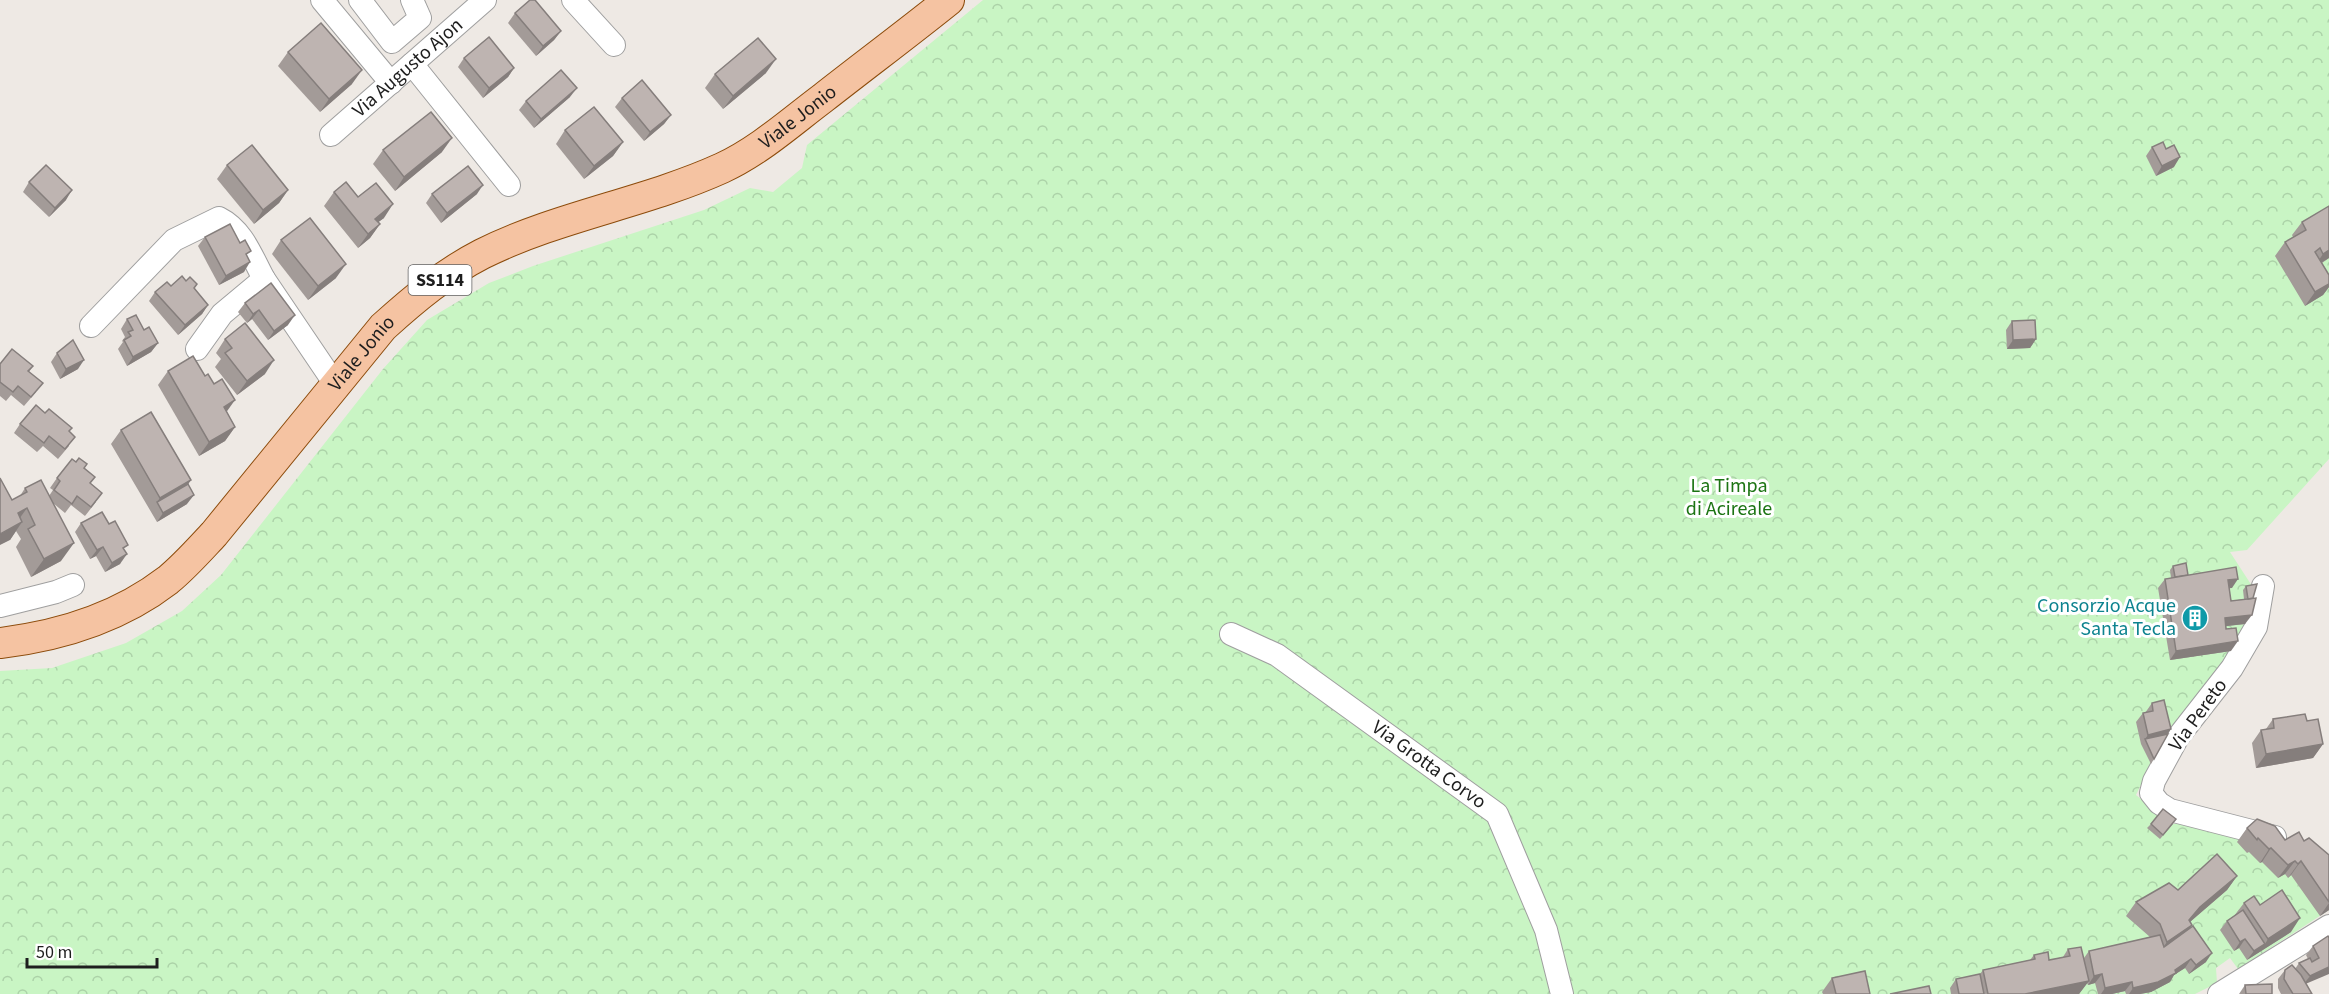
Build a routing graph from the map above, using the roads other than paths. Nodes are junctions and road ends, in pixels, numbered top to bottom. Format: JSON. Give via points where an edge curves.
{"nodes":[{"id":1,"x":322,"y":0,"type":"edge"},
{"id":2,"x":360,"y":0,"type":"edge"},
{"id":3,"x":412,"y":0,"type":"edge"},
{"id":4,"x":485,"y":0,"type":"edge"},
{"id":5,"x":573,"y":0,"type":"edge"},
{"id":6,"x":949,"y":0,"type":"edge"},
{"id":7,"x":614,"y":45,"type":"dead end"},
{"id":8,"x":412,"y":64,"type":"junction"},
{"id":9,"x":390,"y":83,"type":"junction"},
{"id":10,"x":332,"y":135,"type":"dead end"},
{"id":11,"x":509,"y":185,"type":"dead end"},
{"id":12,"x":264,"y":279,"type":"junction"},
{"id":13,"x":92,"y":326,"type":"dead end"},
{"id":14,"x":197,"y":349,"type":"dead end"},
{"id":15,"x":335,"y":384,"type":"junction"},
{"id":16,"x":73,"y":585,"type":"dead end"},
{"id":17,"x":2263,"y":586,"type":"dead end"},
{"id":18,"x":0,"y":606,"type":"edge"},
{"id":19,"x":1231,"y":634,"type":"dead end"},
{"id":20,"x":0,"y":643,"type":"edge"},
{"id":21,"x":2298,"y":845,"type":"edge"},
{"id":22,"x":2329,"y":926,"type":"edge"},
{"id":23,"x":1562,"y":994,"type":"edge"},
{"id":24,"x":2219,"y":994,"type":"edge"}],
"edges":[{"from":1,"to":9,"type":"street"},
{"from":2,"to":3,"type":"street","via":[[392,42],[420,18]]},
{"from":4,"to":8,"type":"street","name":"Via Augusto Ajon"},
{"from":5,"to":7,"type":"street"},
{"from":6,"to":15,"type":"main road","name":"Viale Jonio","number":"SS114","via":[[790,124],[724,167],[515,240],[446,275],[383,327]]},
{"from":8,"to":9,"type":"street","name":"Via Augusto Ajon"},
{"from":8,"to":11,"type":"street"},
{"from":9,"to":10,"type":"street","name":"Via Augusto Ajon"},
{"from":12,"to":13,"type":"street","via":[[240,235],[231,224],[219,219],[174,240]]},
{"from":12,"to":14,"type":"street","via":[[222,314]]},
{"from":12,"to":15,"type":"street"},
{"from":15,"to":20,"type":"main road","name":"Viale Jonio","number":"SS114","via":[[214,534],[167,580],[142,597],[88,622],[33,639]]},
{"from":16,"to":18,"type":"street"},
{"from":17,"to":21,"type":"street","name":"Via Pereto","via":[[2256,627],[2232,668],[2178,737],[2151,793],[2170,810]]},
{"from":19,"to":23,"type":"street","name":"Via Grotta Corvo","via":[[1277,655],[1497,814],[1546,930]]},
{"from":22,"to":24,"type":"street"}]}
